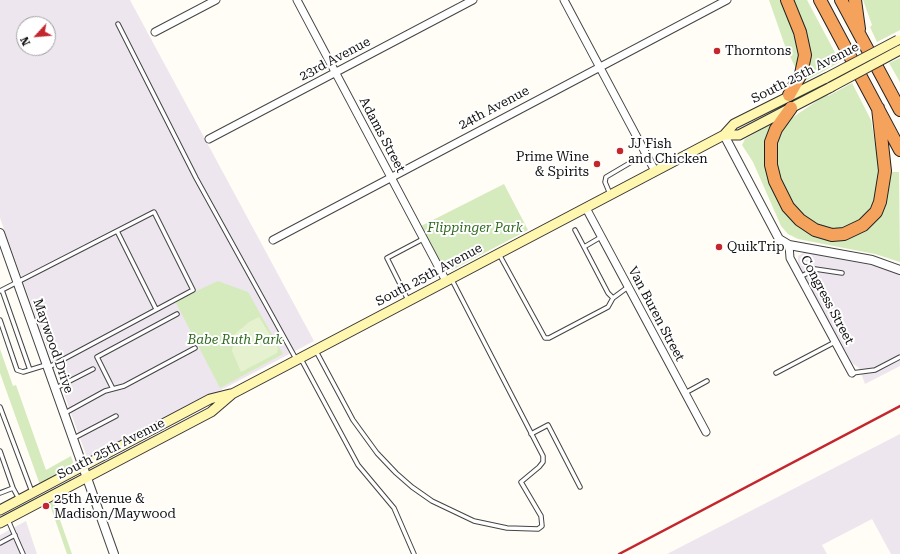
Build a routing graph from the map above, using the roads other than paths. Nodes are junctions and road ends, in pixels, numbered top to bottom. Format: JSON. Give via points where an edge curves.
{"nodes":[{"id":1,"x":216,"y":0,"type":"edge"},
{"id":2,"x":297,"y":0,"type":"edge"},
{"id":3,"x":473,"y":0,"type":"edge"},
{"id":4,"x":564,"y":0,"type":"edge"},
{"id":5,"x":726,"y":0,"type":"edge"},
{"id":6,"x":787,"y":0,"type":"edge"},
{"id":7,"x":820,"y":0,"type":"edge"},
{"id":8,"x":841,"y":0,"type":"edge"},
{"id":9,"x":855,"y":0,"type":"edge"},
{"id":10,"x":118,"y":24,"type":"dead end"},
{"id":11,"x":155,"y":32,"type":"dead end"},
{"id":12,"x":860,"y":34,"type":"junction"},
{"id":13,"x":899,"y":39,"type":"edge"},
{"id":14,"x":900,"y":50,"type":"edge"},
{"id":15,"x":598,"y":66,"type":"junction"},
{"id":16,"x":335,"y":72,"type":"junction"},
{"id":17,"x":789,"y":95,"type":"junction"},
{"id":18,"x":791,"y":108,"type":"junction"},
{"id":19,"x":878,"y":108,"type":"junction"},
{"id":20,"x":900,"y":110,"type":"edge"},
{"id":21,"x":724,"y":135,"type":"junction"},
{"id":22,"x":208,"y":139,"type":"dead end"},
{"id":23,"x":900,"y":150,"type":"edge"},
{"id":24,"x":646,"y":154,"type":"junction"},
{"id":25,"x":655,"y":171,"type":"junction"},
{"id":26,"x":390,"y":177,"type":"junction"},
{"id":27,"x":610,"y":195,"type":"junction"},
{"id":28,"x":586,"y":208,"type":"junction"},
{"id":29,"x":575,"y":230,"type":"dead end"},
{"id":30,"x":117,"y":231,"type":"junction"},
{"id":31,"x":0,"y":233,"type":"edge"},
{"id":32,"x":601,"y":237,"type":"junction"},
{"id":33,"x":423,"y":239,"type":"junction"},
{"id":34,"x":273,"y":240,"type":"dead end"},
{"id":35,"x":789,"y":245,"type":"junction"},
{"id":36,"x":584,"y":247,"type":"junction"},
{"id":37,"x":498,"y":254,"type":"junction"},
{"id":38,"x":900,"y":270,"type":"edge"},
{"id":39,"x":842,"y":273,"type":"dead end"},
{"id":40,"x":800,"y":277,"type":"junction"},
{"id":41,"x":448,"y":280,"type":"junction"},
{"id":42,"x":17,"y":282,"type":"junction"},
{"id":43,"x":628,"y":287,"type":"junction"},
{"id":44,"x":1,"y":291,"type":"edge"},
{"id":45,"x":613,"y":298,"type":"junction"},
{"id":46,"x":409,"y":301,"type":"junction"},
{"id":47,"x":156,"y":309,"type":"junction"},
{"id":48,"x":177,"y":314,"type":"dead end"},
{"id":49,"x":0,"y":320,"type":"edge"},
{"id":50,"x":836,"y":341,"type":"junction"},
{"id":51,"x":195,"y":348,"type":"dead end"},
{"id":52,"x":316,"y":350,"type":"junction"},
{"id":53,"x":900,"y":357,"type":"edge"},
{"id":54,"x":298,"y":359,"type":"junction"},
{"id":55,"x":47,"y":366,"type":"junction"},
{"id":56,"x":93,"y":369,"type":"dead end"},
{"id":57,"x":30,"y":370,"type":"junction"},
{"id":58,"x":776,"y":373,"type":"dead end"},
{"id":59,"x":852,"y":373,"type":"joint"},
{"id":60,"x":707,"y":381,"type":"dead end"},
{"id":61,"x":55,"y":388,"type":"junction"},
{"id":62,"x":113,"y":389,"type":"junction"},
{"id":63,"x":685,"y":393,"type":"junction"},
{"id":64,"x":232,"y":394,"type":"junction"},
{"id":65,"x":0,"y":407,"type":"edge"},
{"id":66,"x":64,"y":413,"type":"junction"},
{"id":67,"x":116,"y":416,"type":"dead end"},
{"id":68,"x":706,"y":432,"type":"dead end"},
{"id":69,"x":531,"y":434,"type":"junction"},
{"id":70,"x":73,"y":439,"type":"junction"},
{"id":71,"x":0,"y":451,"type":"edge"},
{"id":72,"x":83,"y":467,"type":"junction"},
{"id":73,"x":86,"y":477,"type":"junction"},
{"id":74,"x":580,"y":487,"type":"dead end"},
{"id":75,"x":13,"y":488,"type":"junction"},
{"id":76,"x":0,"y":493,"type":"edge"},
{"id":77,"x":32,"y":493,"type":"junction"},
{"id":78,"x":19,"y":500,"type":"junction"},
{"id":79,"x":0,"y":510,"type":"edge"},
{"id":80,"x":4,"y":520,"type":"edge"},
{"id":81,"x":15,"y":535,"type":"junction"},
{"id":82,"x":0,"y":543,"type":"edge"},
{"id":83,"x":23,"y":554,"type":"edge"},
{"id":84,"x":114,"y":554,"type":"edge"},
{"id":85,"x":414,"y":554,"type":"edge"}],
"edges":[{"from":1,"to":11,"type":"street"},
{"from":2,"to":16,"type":"street","name":"Adams Street"},
{"from":3,"to":16,"type":"street","name":"23rd Avenue"},
{"from":4,"to":15,"type":"street"},
{"from":5,"to":15,"type":"street","name":"24th Avenue"},
{"from":6,"to":17,"type":"highway","via":[[800,32],[805,55],[801,74]]},
{"from":7,"to":19,"type":"highway"},
{"from":8,"to":12,"type":"highway"},
{"from":9,"to":12,"type":"highway"},
{"from":10,"to":54,"type":"lane","via":[[196,178]]},
{"from":12,"to":20,"type":"highway"},
{"from":13,"to":17,"type":"main road","name":"South 25th Avenue","bridge":true},
{"from":14,"to":18,"type":"main road","name":"South 25th Avenue","bridge":true},
{"from":15,"to":24,"type":"street"},
{"from":15,"to":26,"type":"street","name":"24th Avenue"},
{"from":16,"to":22,"type":"street","name":"23rd Avenue"},
{"from":16,"to":26,"type":"street","name":"Adams Street"},
{"from":17,"to":21,"type":"main road","name":"South 25th Avenue","via":[[734,124]]},
{"from":18,"to":19,"type":"highway","via":[[776,129],[771,142],[771,165],[775,181],[786,203],[800,220],[815,230],[832,235],[844,234],[863,225],[876,212],[880,202],[885,170]]},
{"from":18,"to":21,"type":"main road","name":"South 25th Avenue","via":[[739,135]]},
{"from":19,"to":23,"type":"highway"},
{"from":21,"to":25,"type":"main road","name":"South 25th Avenue"},
{"from":21,"to":35,"type":"street","name":"Congress Street","via":[[779,239]]},
{"from":24,"to":25,"type":"street"},
{"from":24,"to":27,"type":"lane","via":[[606,177],[605,182]]},
{"from":25,"to":27,"type":"main road","name":"South 25th Avenue"},
{"from":26,"to":33,"type":"street","name":"Adams Street"},
{"from":26,"to":34,"type":"street","name":"24th Avenue"},
{"from":27,"to":28,"type":"main road","name":"South 25th Avenue"},
{"from":28,"to":32,"type":"street","name":"Van Buren Street"},
{"from":28,"to":37,"type":"main road","name":"South 25th Avenue"},
{"from":29,"to":36,"type":"lane"},
{"from":30,"to":42,"type":"lane"},
{"from":30,"to":47,"type":"lane"},
{"from":30,"to":47,"type":"lane","via":[[154,212],[193,290]]},
{"from":31,"to":42,"type":"street","name":"Maywood Drive"},
{"from":32,"to":36,"type":"lane"},
{"from":32,"to":43,"type":"street","name":"Van Buren Street"},
{"from":33,"to":41,"type":"street","name":"Adams Street"},
{"from":33,"to":46,"type":"lane","via":[[387,258]]},
{"from":35,"to":38,"type":"street","via":[[872,260]]},
{"from":35,"to":40,"type":"street","name":"Congress Street","via":[[790,258]]},
{"from":36,"to":45,"type":"lane"},
{"from":37,"to":41,"type":"main road","name":"South 25th Avenue"},
{"from":37,"to":45,"type":"lane","via":[[545,338],[608,307]]},
{"from":39,"to":40,"type":"lane","via":[[815,269]]},
{"from":40,"to":50,"type":"street","name":"Congress Street"},
{"from":41,"to":46,"type":"main road","name":"South 25th Avenue"},
{"from":41,"to":69,"type":"lane"},
{"from":42,"to":44,"type":"lane"},
{"from":42,"to":55,"type":"street","name":"Maywood Drive"},
{"from":43,"to":45,"type":"lane"},
{"from":43,"to":63,"type":"street","name":"Van Buren Street"},
{"from":44,"to":57,"type":"lane"},
{"from":46,"to":52,"type":"main road","name":"South 25th Avenue"},
{"from":47,"to":55,"type":"lane"},
{"from":48,"to":62,"type":"lane","via":[[97,358]]},
{"from":49,"to":57,"type":"lane","via":[[17,370]]},
{"from":50,"to":58,"type":"lane"},
{"from":50,"to":59,"type":"street","name":"Congress Street"},
{"from":51,"to":62,"type":"lane","via":[[124,386]]},
{"from":52,"to":54,"type":"main road","name":"South 25th Avenue"},
{"from":52,"to":69,"type":"lane","via":[[353,420],[376,453],[396,473],[432,501],[474,522],[521,530],[538,529],[542,526],[541,516],[521,482],[543,462],[543,456]]},
{"from":53,"to":59,"type":"lane","via":[[875,370]]},
{"from":54,"to":64,"type":"main road","name":"South 25th Avenue"},
{"from":54,"to":85,"type":"lane","via":[[358,465],[394,508]]},
{"from":55,"to":57,"type":"lane"},
{"from":55,"to":61,"type":"street","name":"Maywood Drive"},
{"from":56,"to":61,"type":"lane"},
{"from":60,"to":63,"type":"lane"},
{"from":61,"to":66,"type":"street","name":"Maywood Drive"},
{"from":62,"to":66,"type":"lane"},
{"from":63,"to":68,"type":"street","name":"Van Buren Street"},
{"from":64,"to":72,"type":"main road","name":"South 25th Avenue","via":[[210,399]]},
{"from":64,"to":73,"type":"main road","name":"South 25th Avenue","via":[[211,412]]},
{"from":65,"to":77,"type":"lane"},
{"from":66,"to":70,"type":"street","name":"Maywood Drive"},
{"from":67,"to":70,"type":"lane"},
{"from":69,"to":74,"type":"lane","via":[[548,425]]},
{"from":70,"to":72,"type":"street","name":"Maywood Drive"},
{"from":71,"to":75,"type":"lane"},
{"from":72,"to":73,"type":"street","name":"Maywood Drive"},
{"from":72,"to":77,"type":"main road","name":"South 25th Avenue"},
{"from":73,"to":80,"type":"main road","name":"South 25th Avenue"},
{"from":73,"to":84,"type":"street","name":"Maywood Drive"},
{"from":75,"to":76,"type":"lane"},
{"from":75,"to":78,"type":"lane"},
{"from":77,"to":78,"type":"main road","name":"South 25th Avenue"},
{"from":78,"to":79,"type":"main road","name":"South 25th Avenue"},
{"from":80,"to":81,"type":"lane"},
{"from":81,"to":82,"type":"lane"},
{"from":81,"to":83,"type":"lane"}]}
